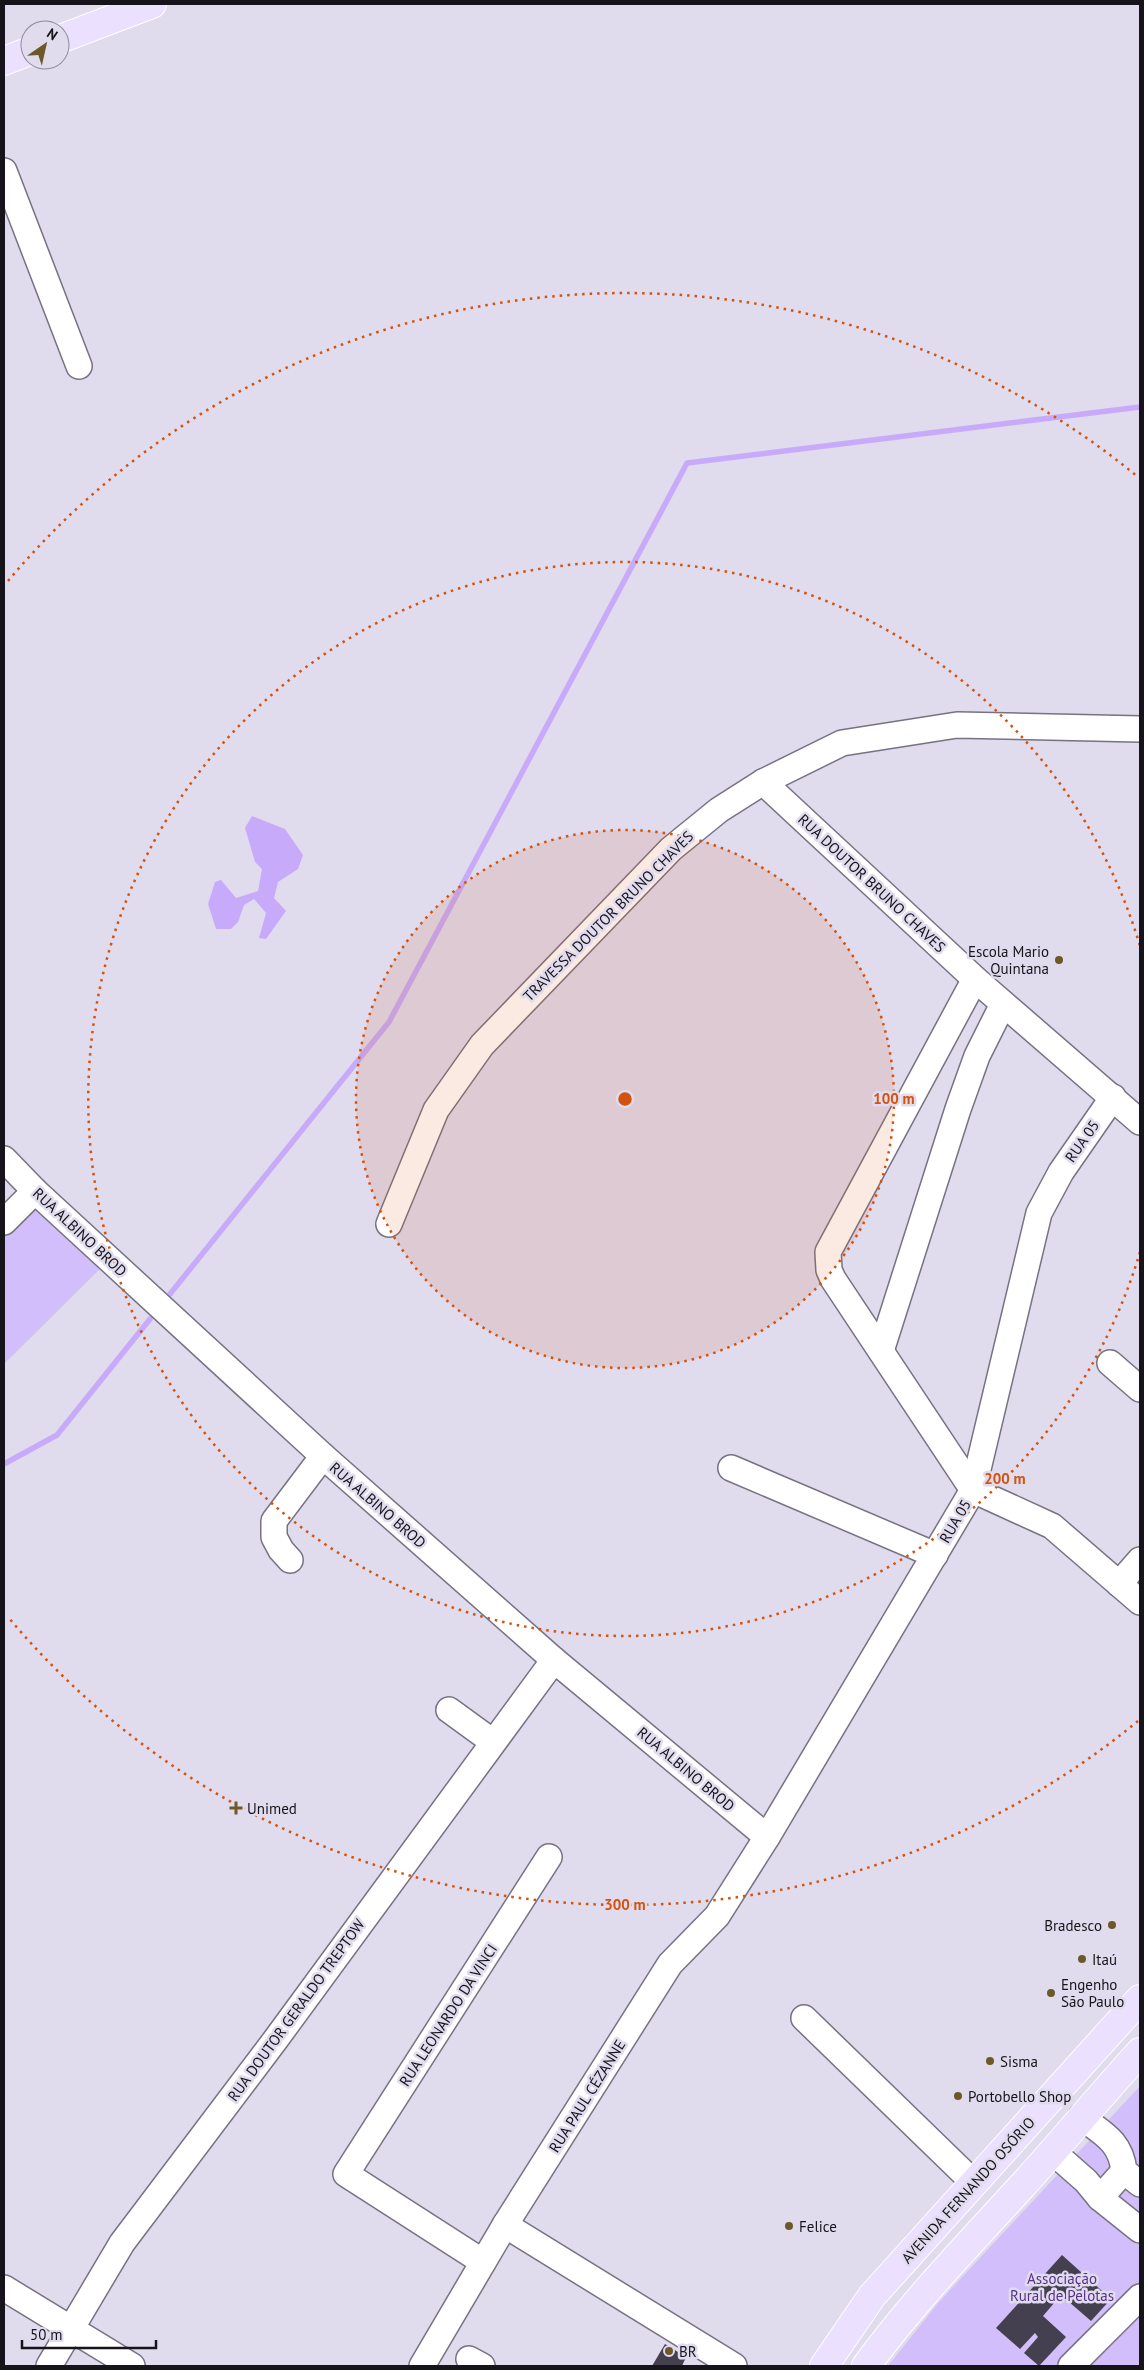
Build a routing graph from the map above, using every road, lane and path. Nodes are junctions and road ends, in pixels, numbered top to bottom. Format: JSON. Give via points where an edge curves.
{"nodes":[{"id":1,"x":152,"y":4,"type":"edge"},
{"id":2,"x":70,"y":35,"type":"edge"},
{"id":3,"x":20,"y":55,"type":"edge"},
{"id":4,"x":4,"y":61,"type":"edge"},
{"id":5,"x":4,"y":171,"type":"edge"},
{"id":6,"x":79,"y":366,"type":"dead end"},
{"id":7,"x":1140,"y":729,"type":"edge"},
{"id":8,"x":763,"y":782,"type":"junction"},
{"id":9,"x":975,"y":979,"type":"junction"},
{"id":10,"x":1003,"y":1004,"type":"junction"},
{"id":11,"x":1112,"y":1097,"type":"junction"},
{"id":12,"x":1140,"y":1122,"type":"edge"},
{"id":13,"x":4,"y":1159,"type":"edge"},
{"id":14,"x":35,"y":1191,"type":"junction"},
{"id":15,"x":4,"y":1222,"type":"edge"},
{"id":16,"x":389,"y":1224,"type":"dead end"},
{"id":17,"x":881,"y":1352,"type":"junction"},
{"id":18,"x":1110,"y":1363,"type":"dead end"},
{"id":19,"x":1140,"y":1389,"type":"edge"},
{"id":20,"x":322,"y":1456,"type":"junction"},
{"id":21,"x":731,"y":1468,"type":"dead end"},
{"id":22,"x":973,"y":1490,"type":"junction"},
{"id":23,"x":935,"y":1555,"type":"junction"},
{"id":24,"x":290,"y":1560,"type":"dead end"},
{"id":25,"x":1140,"y":1560,"type":"edge"},
{"id":26,"x":1119,"y":1584,"type":"junction"},
{"id":27,"x":1140,"y":1602,"type":"edge"},
{"id":28,"x":554,"y":1660,"type":"junction"},
{"id":29,"x":449,"y":1710,"type":"dead end"},
{"id":30,"x":493,"y":1742,"type":"junction"},
{"id":31,"x":767,"y":1837,"type":"junction"},
{"id":32,"x":549,"y":1857,"type":"dead end"},
{"id":33,"x":1140,"y":1999,"type":"edge"},
{"id":34,"x":804,"y":2018,"type":"dead end"},
{"id":35,"x":1140,"y":2052,"type":"edge"},
{"id":36,"x":1081,"y":2117,"type":"junction"},
{"id":37,"x":1053,"y":2152,"type":"junction"},
{"id":38,"x":1132,"y":2178,"type":"edge"},
{"id":39,"x":974,"y":2183,"type":"junction"},
{"id":40,"x":1100,"y":2198,"type":"junction"},
{"id":41,"x":505,"y":2225,"type":"junction"},
{"id":42,"x":1140,"y":2230,"type":"edge"},
{"id":43,"x":483,"y":2262,"type":"junction"},
{"id":44,"x":4,"y":2288,"type":"edge"},
{"id":45,"x":1140,"y":2297,"type":"edge"},
{"id":46,"x":70,"y":2328,"type":"junction"},
{"id":47,"x":49,"y":2366,"type":"edge"},
{"id":48,"x":132,"y":2366,"type":"edge"},
{"id":49,"x":422,"y":2366,"type":"edge"},
{"id":50,"x":734,"y":2366,"type":"edge"},
{"id":51,"x":824,"y":2366,"type":"edge"},
{"id":52,"x":866,"y":2366,"type":"edge"},
{"id":53,"x":1071,"y":2366,"type":"edge"}],
"edges":[{"from":1,"to":2,"type":"main road"},
{"from":3,"to":4,"type":"main road"},
{"from":5,"to":6,"type":"street"},
{"from":7,"to":8,"type":"street","name":"TRAVESSA DOUTOR BRUNO CHAVES","via":[[957,725],[842,743]]},
{"from":8,"to":9,"type":"street","name":"RUA DOUTOR BRUNO CHAVES"},
{"from":8,"to":16,"type":"street","name":"TRAVESSA DOUTOR BRUNO CHAVES","via":[[719,810],[671,849],[482,1045],[436,1110]]},
{"from":9,"to":10,"type":"street","name":"RUA DOUTOR BRUNO CHAVES"},
{"from":9,"to":17,"type":"street","via":[[828,1252],[833,1279]]},
{"from":10,"to":11,"type":"street","name":"RUA DOUTOR BRUNO CHAVES"},
{"from":10,"to":17,"type":"street","via":[[981,1048],[958,1109]]},
{"from":11,"to":12,"type":"street","name":"RUA DOUTOR BRUNO CHAVES"},
{"from":11,"to":22,"type":"street","name":"RUA 05","via":[[1061,1172],[1039,1213]]},
{"from":13,"to":14,"type":"street","name":"RUA ALBINO BROD"},
{"from":14,"to":15,"type":"street"},
{"from":14,"to":20,"type":"street","name":"RUA ALBINO BROD"},
{"from":17,"to":22,"type":"street"},
{"from":18,"to":19,"type":"street"},
{"from":20,"to":24,"type":"street","via":[[274,1521],[274,1537]]},
{"from":20,"to":28,"type":"street","name":"RUA ALBINO BROD"},
{"from":21,"to":23,"type":"street"},
{"from":22,"to":23,"type":"street","name":"RUA 05"},
{"from":22,"to":26,"type":"street","via":[[1052,1526]]},
{"from":23,"to":31,"type":"street","name":"RUA 05"},
{"from":25,"to":26,"type":"street"},
{"from":26,"to":27,"type":"street"},
{"from":28,"to":30,"type":"street","name":"RUA DOUTOR GERALDO TREPTOW"},
{"from":28,"to":31,"type":"street","name":"RUA ALBINO BROD"},
{"from":29,"to":30,"type":"street"},
{"from":30,"to":46,"type":"street","name":"RUA DOUTOR GERALDO TREPTOW","via":[[122,2243]]},
{"from":31,"to":41,"type":"street","name":"RUA PAUL CÉZANNE","via":[[717,1916],[670,1964]]},
{"from":32,"to":43,"type":"street","name":"RUA LEONARDO DA VINCI","via":[[346,2174]]},
{"from":33,"to":39,"type":"main road","name":"AVENIDA FERNANDO OSÓRIO"},
{"from":34,"to":39,"type":"street"},
{"from":35,"to":36,"type":"main road"},
{"from":36,"to":37,"type":"main road"},
{"from":36,"to":38,"type":"street","via":[[1121,2152]]},
{"from":37,"to":40,"type":"street"},
{"from":37,"to":52,"type":"main road","via":[[898,2322]]},
{"from":38,"to":40,"type":"street"},
{"from":39,"to":51,"type":"main road","name":"AVENIDA FERNANDO OSÓRIO","via":[[872,2296]]},
{"from":40,"to":42,"type":"street"},
{"from":41,"to":43,"type":"street","name":"RUA PAUL CÉZANNE"},
{"from":41,"to":50,"type":"street"},
{"from":43,"to":49,"type":"street","name":"RUA PAUL CÉZANNE"},
{"from":44,"to":46,"type":"street"},
{"from":45,"to":53,"type":"street"},
{"from":46,"to":47,"type":"street","name":"RUA DOUTOR GERALDO TREPTOW"},
{"from":46,"to":48,"type":"street"}]}
